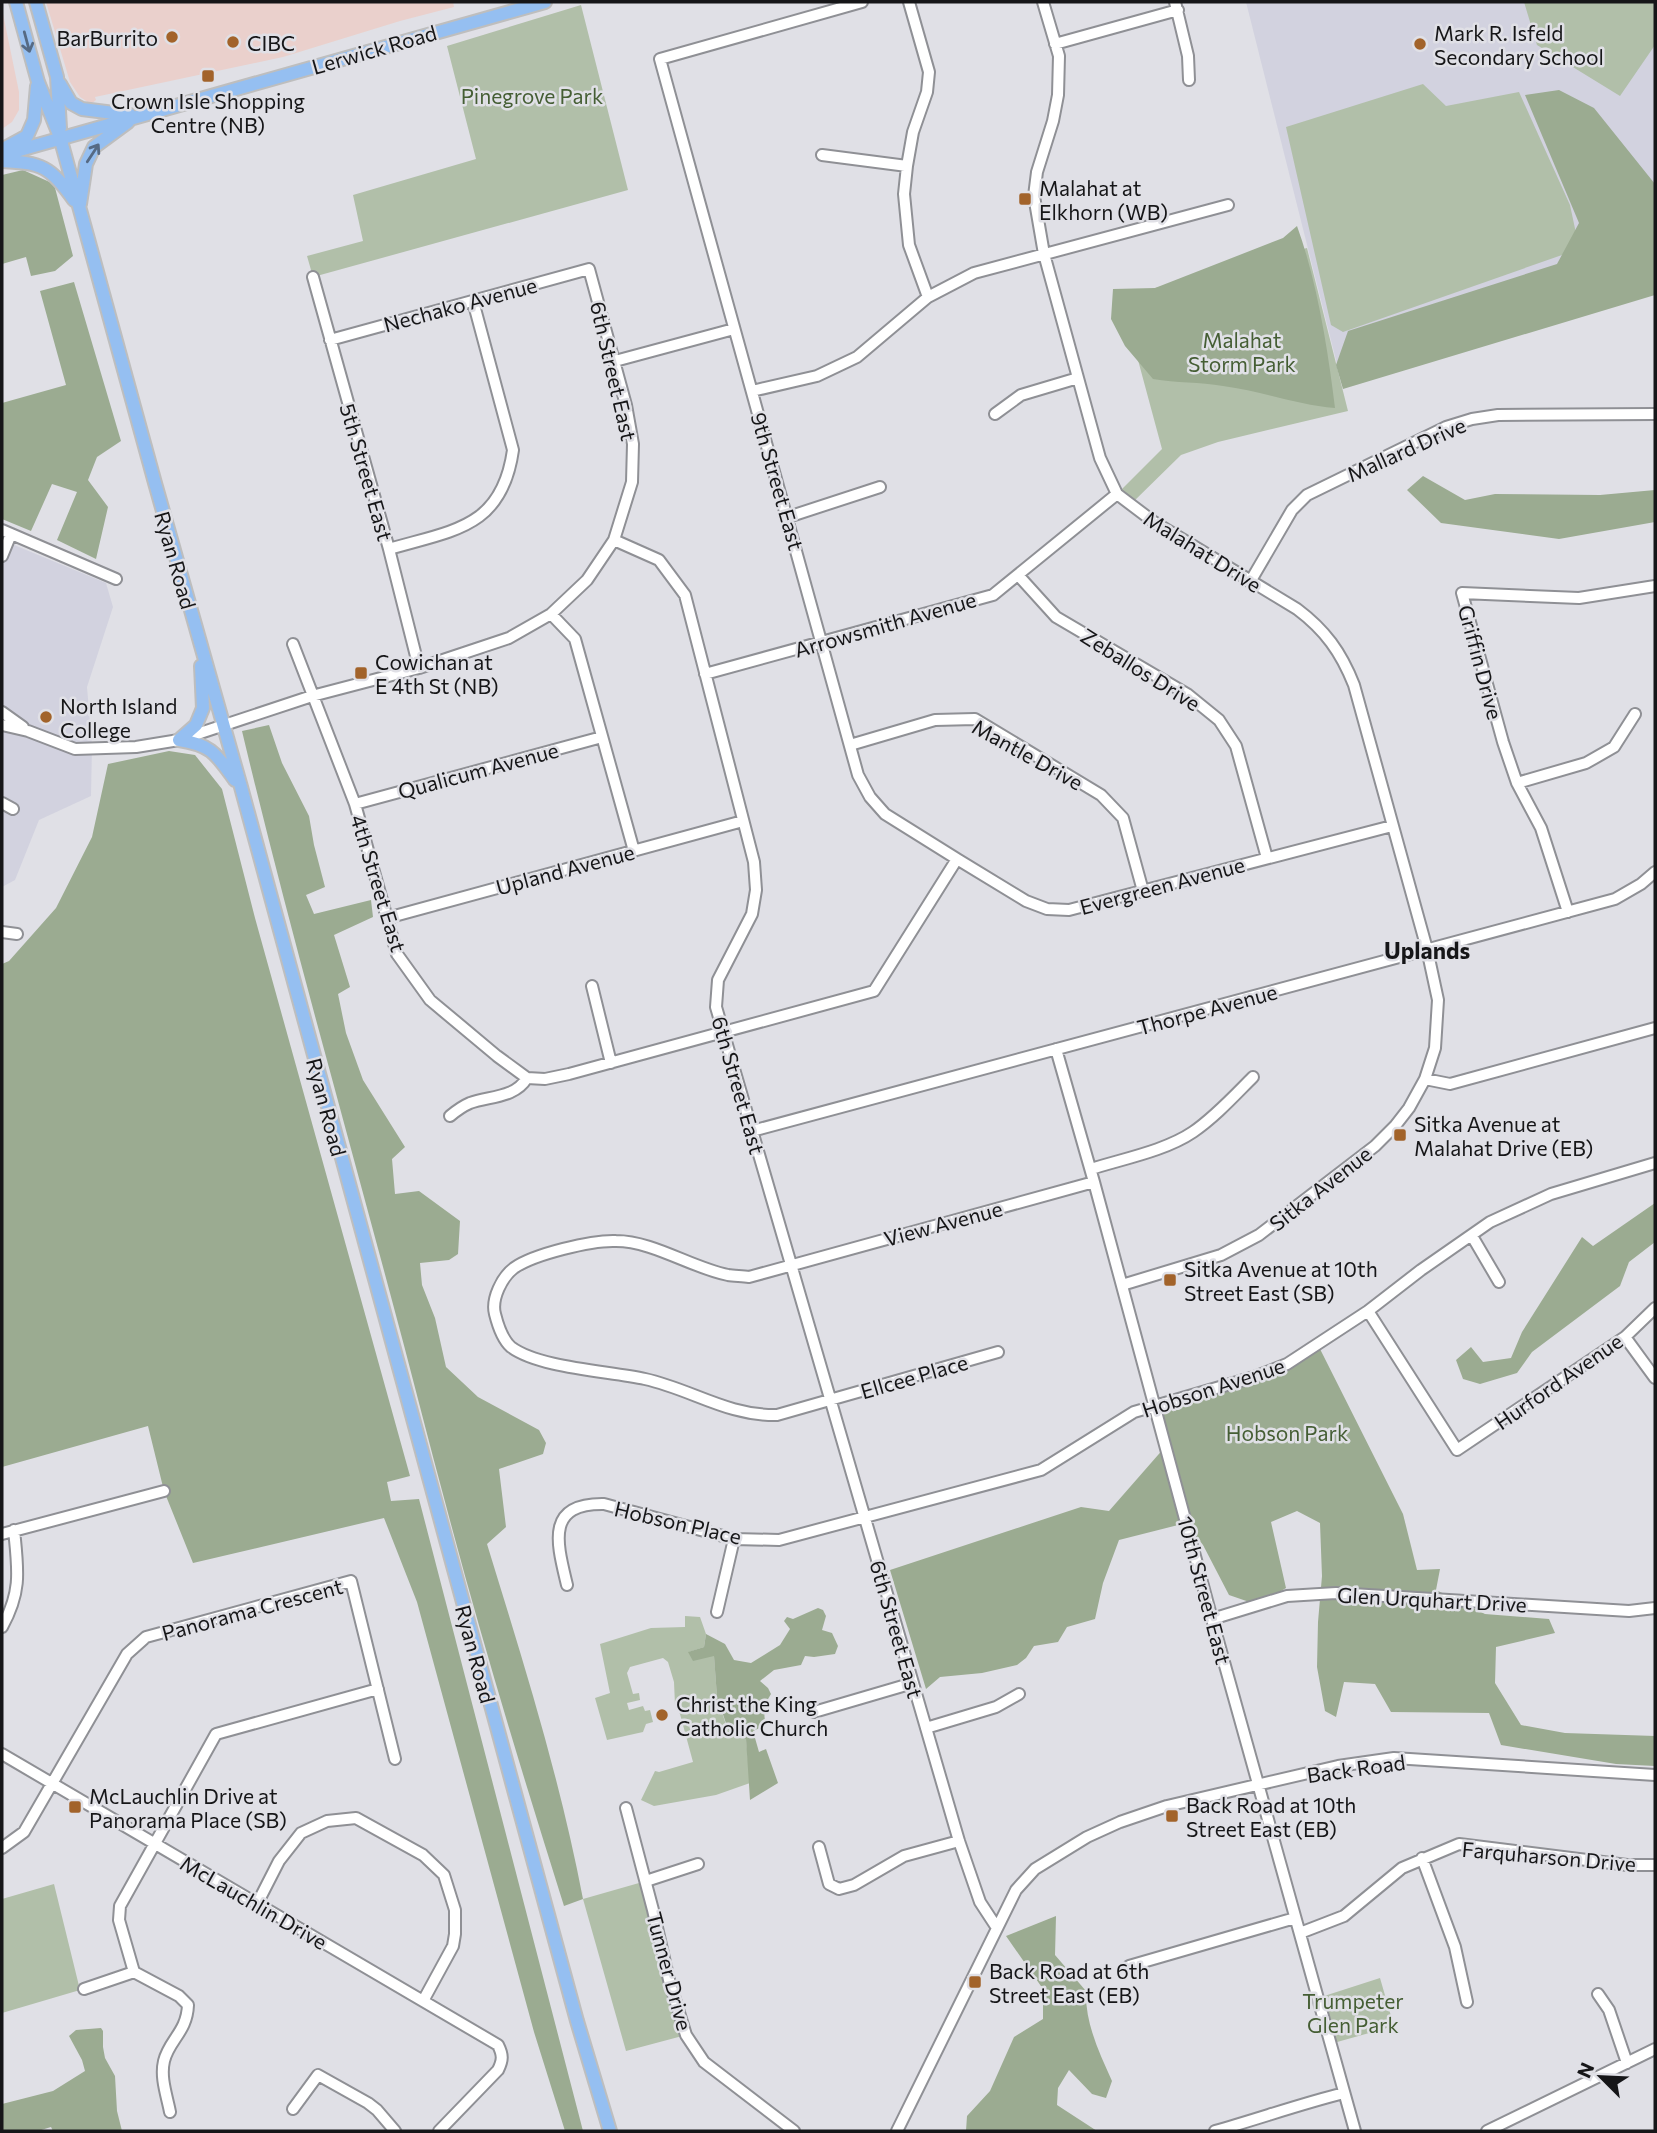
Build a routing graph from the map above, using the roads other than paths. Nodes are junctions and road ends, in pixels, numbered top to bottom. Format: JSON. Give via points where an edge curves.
{"nodes":[{"id":1,"x":16,"y":2,"type":"edge"},
{"id":2,"x":36,"y":2,"type":"edge"},
{"id":3,"x":545,"y":2,"type":"edge"},
{"id":4,"x":862,"y":2,"type":"edge"},
{"id":5,"x":909,"y":2,"type":"edge"},
{"id":6,"x":1043,"y":2,"type":"edge"},
{"id":7,"x":1177,"y":6,"type":"edge"},
{"id":8,"x":1055,"y":44,"type":"junction"},
{"id":9,"x":57,"y":77,"type":"junction"},
{"id":10,"x":1189,"y":80,"type":"dead end"},
{"id":11,"x":38,"y":82,"type":"junction"},
{"id":12,"x":137,"y":116,"type":"junction"},
{"id":13,"x":60,"y":138,"type":"junction"},
{"id":14,"x":2,"y":152,"type":"edge"},
{"id":15,"x":822,"y":155,"type":"dead end"},
{"id":16,"x":2,"y":162,"type":"edge"},
{"id":17,"x":907,"y":166,"type":"junction"},
{"id":18,"x":1228,"y":205,"type":"dead end"},
{"id":19,"x":79,"y":208,"type":"junction"},
{"id":20,"x":1044,"y":254,"type":"junction"},
{"id":21,"x":589,"y":268,"type":"joint"},
{"id":22,"x":313,"y":277,"type":"dead end"},
{"id":23,"x":928,"y":297,"type":"junction"},
{"id":24,"x":473,"y":301,"type":"junction"},
{"id":25,"x":734,"y":329,"type":"junction"},
{"id":26,"x":330,"y":340,"type":"junction"},
{"id":27,"x":615,"y":361,"type":"junction"},
{"id":28,"x":1079,"y":378,"type":"junction"},
{"id":29,"x":752,"y":391,"type":"junction"},
{"id":30,"x":995,"y":414,"type":"dead end"},
{"id":31,"x":1655,"y":414,"type":"edge"},
{"id":32,"x":880,"y":487,"type":"dead end"},
{"id":33,"x":1117,"y":494,"type":"junction"},
{"id":34,"x":788,"y":517,"type":"junction"},
{"id":35,"x":6,"y":532,"type":"edge"},
{"id":36,"x":614,"y":540,"type":"junction"},
{"id":37,"x":389,"y":549,"type":"junction"},
{"id":38,"x":2,"y":556,"type":"edge"},
{"id":39,"x":1018,"y":575,"type":"junction"},
{"id":40,"x":116,"y":579,"type":"dead end"},
{"id":41,"x":1250,"y":582,"type":"junction"},
{"id":42,"x":1655,"y":586,"type":"edge"},
{"id":43,"x":551,"y":614,"type":"junction"},
{"id":44,"x":822,"y":642,"type":"junction"},
{"id":45,"x":200,"y":643,"type":"junction"},
{"id":46,"x":293,"y":644,"type":"dead end"},
{"id":47,"x":419,"y":667,"type":"junction"},
{"id":48,"x":705,"y":674,"type":"junction"},
{"id":49,"x":312,"y":696,"type":"junction"},
{"id":50,"x":2,"y":712,"type":"edge"},
{"id":51,"x":1635,"y":714,"type":"dead end"},
{"id":52,"x":2,"y":725,"type":"edge"},
{"id":53,"x":223,"y":725,"type":"junction"},
{"id":54,"x":28,"y":731,"type":"junction"},
{"id":55,"x":602,"y":737,"type":"junction"},
{"id":56,"x":178,"y":740,"type":"junction"},
{"id":57,"x":850,"y":745,"type":"junction"},
{"id":58,"x":1517,"y":783,"type":"junction"},
{"id":59,"x":241,"y":787,"type":"junction"},
{"id":60,"x":2,"y":803,"type":"edge"},
{"id":61,"x":355,"y":804,"type":"junction"},
{"id":62,"x":13,"y":808,"type":"dead end"},
{"id":63,"x":743,"y":821,"type":"junction"},
{"id":64,"x":1392,"y":826,"type":"junction"},
{"id":65,"x":634,"y":850,"type":"junction"},
{"id":66,"x":1267,"y":858,"type":"junction"},
{"id":67,"x":957,"y":859,"type":"junction"},
{"id":68,"x":1655,"y":872,"type":"edge"},
{"id":69,"x":1143,"y":891,"type":"junction"},
{"id":70,"x":1568,"y":912,"type":"junction"},
{"id":71,"x":387,"y":918,"type":"junction"},
{"id":72,"x":2,"y":932,"type":"edge"},
{"id":73,"x":18,"y":934,"type":"dead end"},
{"id":74,"x":1427,"y":950,"type":"junction"},
{"id":75,"x":592,"y":986,"type":"dead end"},
{"id":76,"x":1655,"y":1028,"type":"edge"},
{"id":77,"x":724,"y":1034,"type":"junction"},
{"id":78,"x":1056,"y":1049,"type":"junction"},
{"id":79,"x":611,"y":1063,"type":"junction"},
{"id":80,"x":1253,"y":1077,"type":"dead end"},
{"id":81,"x":527,"y":1078,"type":"junction"},
{"id":82,"x":1426,"y":1079,"type":"junction"},
{"id":83,"x":450,"y":1116,"type":"dead end"},
{"id":84,"x":752,"y":1131,"type":"junction"},
{"id":85,"x":1655,"y":1163,"type":"edge"},
{"id":86,"x":1091,"y":1169,"type":"junction"},
{"id":87,"x":1094,"y":1182,"type":"junction"},
{"id":88,"x":1472,"y":1236,"type":"junction"},
{"id":89,"x":791,"y":1265,"type":"junction"},
{"id":90,"x":1499,"y":1282,"type":"dead end"},
{"id":91,"x":1122,"y":1285,"type":"junction"},
{"id":92,"x":1655,"y":1308,"type":"edge"},
{"id":93,"x":1368,"y":1311,"type":"junction"},
{"id":94,"x":1625,"y":1337,"type":"junction"},
{"id":95,"x":998,"y":1352,"type":"dead end"},
{"id":96,"x":1655,"y":1378,"type":"edge"},
{"id":97,"x":830,"y":1400,"type":"junction"},
{"id":98,"x":1154,"y":1405,"type":"junction"},
{"id":99,"x":164,"y":1491,"type":"dead end"},
{"id":100,"x":864,"y":1516,"type":"junction"},
{"id":101,"x":15,"y":1530,"type":"junction"},
{"id":102,"x":2,"y":1534,"type":"edge"},
{"id":103,"x":734,"y":1539,"type":"junction"},
{"id":104,"x":567,"y":1585,"type":"dead end"},
{"id":105,"x":1655,"y":1608,"type":"edge"},
{"id":106,"x":717,"y":1612,"type":"dead end"},
{"id":107,"x":1212,"y":1619,"type":"junction"},
{"id":108,"x":2,"y":1627,"type":"edge"},
{"id":109,"x":913,"y":1683,"type":"junction"},
{"id":110,"x":378,"y":1689,"type":"junction"},
{"id":111,"x":1019,"y":1694,"type":"dead end"},
{"id":112,"x":814,"y":1712,"type":"dead end"},
{"id":113,"x":926,"y":1728,"type":"junction"},
{"id":114,"x":2,"y":1754,"type":"edge"},
{"id":115,"x":396,"y":1759,"type":"dead end"},
{"id":116,"x":1655,"y":1775,"type":"edge"},
{"id":117,"x":52,"y":1784,"type":"junction"},
{"id":118,"x":1259,"y":1784,"type":"junction"},
{"id":119,"x":626,"y":1808,"type":"dead end"},
{"id":120,"x":959,"y":1841,"type":"junction"},
{"id":121,"x":154,"y":1844,"type":"junction"},
{"id":122,"x":819,"y":1847,"type":"dead end"},
{"id":123,"x":2,"y":1848,"type":"edge"},
{"id":124,"x":1422,"y":1858,"type":"junction"},
{"id":125,"x":698,"y":1864,"type":"dead end"},
{"id":126,"x":1655,"y":1865,"type":"edge"},
{"id":127,"x":646,"y":1881,"type":"junction"},
{"id":128,"x":257,"y":1904,"type":"junction"},
{"id":129,"x":1295,"y":1918,"type":"junction"},
{"id":130,"x":997,"y":1927,"type":"junction"},
{"id":131,"x":1300,"y":1933,"type":"junction"},
{"id":132,"x":1129,"y":1966,"type":"dead end"},
{"id":133,"x":134,"y":1972,"type":"junction"},
{"id":134,"x":84,"y":1989,"type":"dead end"},
{"id":135,"x":1598,"y":1994,"type":"dead end"},
{"id":136,"x":422,"y":2001,"type":"junction"},
{"id":137,"x":1467,"y":2001,"type":"dead end"},
{"id":138,"x":1655,"y":2049,"type":"edge"},
{"id":139,"x":1627,"y":2063,"type":"junction"},
{"id":140,"x":592,"y":2076,"type":"junction"},
{"id":141,"x":1344,"y":2093,"type":"junction"},
{"id":142,"x":293,"y":2109,"type":"dead end"},
{"id":143,"x":170,"y":2112,"type":"dead end"},
{"id":144,"x":395,"y":2131,"type":"edge"},
{"id":145,"x":439,"y":2131,"type":"edge"},
{"id":146,"x":603,"y":2131,"type":"edge"},
{"id":147,"x":610,"y":2131,"type":"edge"},
{"id":148,"x":794,"y":2131,"type":"edge"},
{"id":149,"x":897,"y":2131,"type":"edge"},
{"id":150,"x":1215,"y":2131,"type":"edge"},
{"id":151,"x":1355,"y":2131,"type":"edge"},
{"id":152,"x":1487,"y":2131,"type":"edge"}],
"edges":[{"from":1,"to":11,"type":"main road","name":"Ryan Road","one_way":true},
{"from":2,"to":9,"type":"main road","name":"Ryan Road"},
{"from":3,"to":12,"type":"main road","name":"Lerwick Road"},
{"from":4,"to":25,"type":"street","name":"9th Street East","via":[[660,59]]},
{"from":5,"to":17,"type":"street","via":[[929,72]]},
{"from":6,"to":8,"type":"street","name":"Malahat Drive"},
{"from":7,"to":8,"type":"street"},
{"from":7,"to":10,"type":"street"},
{"from":8,"to":20,"type":"street","name":"Malahat Drive","via":[[1058,95],[1034,196]]},
{"from":9,"to":12,"type":"main road","via":[[71,103],[82,109]]},
{"from":9,"to":13,"type":"main road","name":"Ryan Road"},
{"from":11,"to":13,"type":"main road","name":"Ryan Road"},
{"from":11,"to":14,"type":"main road","via":[[34,120],[27,136]]},
{"from":12,"to":13,"type":"main road","name":"Lerwick Road"},
{"from":19,"to":12,"type":"main road","one_way":true,"via":[[86,164],[94,147]]},
{"from":13,"to":14,"type":"main road","name":"Lerwick Road"},
{"from":13,"to":19,"type":"main road","name":"Ryan Road"},
{"from":15,"to":17,"type":"street"},
{"from":16,"to":19,"type":"main road","via":[[30,163],[45,169],[60,179]]},
{"from":17,"to":23,"type":"street","via":[[904,194],[909,245]]},
{"from":18,"to":20,"type":"street"},
{"from":19,"to":45,"type":"main road","name":"Ryan Road"},
{"from":20,"to":23,"type":"street","via":[[974,274]]},
{"from":20,"to":28,"type":"street","name":"Malahat Drive"},
{"from":21,"to":24,"type":"street","name":"Nechako Avenue"},
{"from":21,"to":27,"type":"street","name":"6th Street East"},
{"from":22,"to":26,"type":"street","name":"5th Street East"},
{"from":23,"to":29,"type":"street","via":[[857,357],[817,376]]},
{"from":24,"to":26,"type":"street","name":"Nechako Avenue"},
{"from":24,"to":37,"type":"street","via":[[513,450],[510,473],[491,507],[475,520]]},
{"from":25,"to":27,"type":"street"},
{"from":25,"to":29,"type":"street","name":"9th Street East"},
{"from":26,"to":37,"type":"street","name":"5th Street East"},
{"from":27,"to":36,"type":"street","name":"6th Street East","via":[[633,443],[632,482]]},
{"from":28,"to":30,"type":"street","via":[[1021,395]]},
{"from":28,"to":33,"type":"street","name":"Malahat Drive","via":[[1100,458]]},
{"from":29,"to":34,"type":"street","name":"9th Street East"},
{"from":31,"to":41,"type":"street","name":"Mallard Drive","via":[[1499,415],[1446,427],[1307,495],[1292,510]]},
{"from":32,"to":34,"type":"street"},
{"from":33,"to":39,"type":"street","name":"Arrowsmith Avenue"},
{"from":33,"to":41,"type":"street","name":"Malahat Drive"},
{"from":34,"to":44,"type":"street","name":"9th Street East"},
{"from":35,"to":38,"type":"street"},
{"from":35,"to":40,"type":"street"},
{"from":36,"to":43,"type":"street","via":[[587,580]]},
{"from":36,"to":48,"type":"street","name":"6th Street East","via":[[659,560],[685,595]]},
{"from":37,"to":47,"type":"street","name":"5th Street East"},
{"from":39,"to":44,"type":"street","name":"Arrowsmith Avenue","via":[[993,594]]},
{"from":39,"to":66,"type":"street","name":"Zeballos Drive","via":[[1056,617],[1187,694],[1219,720],[1236,747]]},
{"from":41,"to":64,"type":"street","name":"Malahat Drive","via":[[1313,621],[1341,655],[1354,685]]},
{"from":42,"to":58,"type":"street","name":"Griffin Drive","via":[[1578,597],[1462,593]]},
{"from":43,"to":47,"type":"street","via":[[509,638]]},
{"from":43,"to":55,"type":"street","via":[[575,639]]},
{"from":44,"to":48,"type":"street","name":"Arrowsmith Avenue"},
{"from":44,"to":57,"type":"street","name":"9th Street East"},
{"from":45,"to":53,"type":"main road","name":"Ryan Road"},
{"from":45,"to":56,"type":"main road","via":[[203,708],[196,725]]},
{"from":46,"to":49,"type":"street","name":"4th Street East"},
{"from":47,"to":49,"type":"street"},
{"from":48,"to":63,"type":"street","name":"6th Street East"},
{"from":49,"to":53,"type":"street"},
{"from":49,"to":61,"type":"street","name":"4th Street East"},
{"from":50,"to":54,"type":"street"},
{"from":51,"to":58,"type":"street","via":[[1614,747],[1586,763]]},
{"from":52,"to":54,"type":"street"},
{"from":53,"to":56,"type":"street"},
{"from":53,"to":59,"type":"main road","name":"Ryan Road"},
{"from":54,"to":56,"type":"street","via":[[75,749]]},
{"from":55,"to":61,"type":"street","name":"Qualicum Avenue"},
{"from":55,"to":65,"type":"street"},
{"from":56,"to":59,"type":"main road","via":[[214,752]]},
{"from":57,"to":67,"type":"street","name":"9th Street East","via":[[858,775],[885,814]]},
{"from":57,"to":69,"type":"street","name":"Mantle Drive","via":[[935,720],[975,719],[1101,796],[1123,818]]},
{"from":58,"to":70,"type":"street","name":"Griffin Drive","via":[[1541,828]]},
{"from":59,"to":140,"type":"main road","name":"Ryan Road"},
{"from":60,"to":62,"type":"street"},
{"from":61,"to":71,"type":"street","name":"4th Street East"},
{"from":63,"to":65,"type":"street","name":"Upland Avenue"},
{"from":63,"to":77,"type":"street","name":"6th Street East","via":[[756,890],[752,914],[718,980],[716,1007]]},
{"from":64,"to":66,"type":"street","name":"Evergreen Avenue"},
{"from":64,"to":74,"type":"street","name":"Malahat Drive"},
{"from":65,"to":71,"type":"street","name":"Upland Avenue"},
{"from":66,"to":69,"type":"street","name":"Evergreen Avenue"},
{"from":67,"to":69,"type":"street","name":"Evergreen Avenue","via":[[1047,909],[1069,910]]},
{"from":67,"to":77,"type":"street","via":[[874,991]]},
{"from":68,"to":70,"type":"street","name":"Thorpe Avenue","via":[[1615,899]]},
{"from":70,"to":74,"type":"street","name":"Thorpe Avenue"},
{"from":71,"to":81,"type":"street","name":"4th Street East","via":[[397,954],[430,1000]]},
{"from":72,"to":73,"type":"street"},
{"from":74,"to":78,"type":"street","name":"Thorpe Avenue"},
{"from":74,"to":82,"type":"street","name":"Malahat Drive","via":[[1438,1000]]},
{"from":75,"to":79,"type":"street"},
{"from":76,"to":82,"type":"street","via":[[1450,1084]]},
{"from":77,"to":79,"type":"street"},
{"from":77,"to":84,"type":"street","name":"6th Street East"},
{"from":78,"to":84,"type":"street","name":"Thorpe Avenue"},
{"from":78,"to":86,"type":"street","name":"10th Street East"},
{"from":79,"to":81,"type":"street","via":[[545,1079]]},
{"from":80,"to":86,"type":"street","via":[[1191,1133]]},
{"from":81,"to":83,"type":"street","via":[[512,1093],[467,1104]]},
{"from":82,"to":91,"type":"street","name":"Sitka Avenue","via":[[1409,1108],[1375,1146],[1259,1235],[1221,1255]]},
{"from":84,"to":89,"type":"street","name":"6th Street East"},
{"from":85,"to":88,"type":"street","name":"Hobson Avenue","via":[[1552,1194],[1490,1222]]},
{"from":86,"to":87,"type":"street","name":"10th Street East"},
{"from":87,"to":89,"type":"street","name":"View Avenue"},
{"from":87,"to":91,"type":"street","name":"10th Street East"},
{"from":88,"to":90,"type":"street"},
{"from":88,"to":93,"type":"street","name":"Hobson Avenue"},
{"from":89,"to":97,"type":"street","name":"6th Street East"},
{"from":89,"to":97,"type":"street","name":"View Avenue","via":[[749,1277],[727,1275],[619,1240],[599,1242],[536,1256],[513,1268],[493,1306],[498,1328],[509,1345],[532,1359],[648,1379],[760,1415],[777,1415]]},
{"from":91,"to":98,"type":"street","name":"10th Street East"},
{"from":92,"to":94,"type":"street","name":"Hurford Avenue"},
{"from":93,"to":94,"type":"street","name":"Hurford Avenue","via":[[1457,1450]]},
{"from":93,"to":98,"type":"street","name":"Hobson Avenue","via":[[1287,1364]]},
{"from":94,"to":96,"type":"street"},
{"from":95,"to":97,"type":"street","name":"Ellcee Place"},
{"from":97,"to":100,"type":"street","name":"6th Street East"},
{"from":98,"to":100,"type":"street","name":"Hobson Avenue","via":[[1134,1412],[1041,1470]]},
{"from":98,"to":107,"type":"street","name":"10th Street East"},
{"from":99,"to":101,"type":"street"},
{"from":100,"to":103,"type":"street","name":"Hobson Place","via":[[779,1540]]},
{"from":100,"to":109,"type":"street","name":"6th Street East"},
{"from":101,"to":102,"type":"street"},
{"from":101,"to":108,"type":"street","via":[[18,1577],[12,1609]]},
{"from":103,"to":104,"type":"street","name":"Hobson Place","via":[[604,1504],[585,1504],[568,1512],[558,1528]]},
{"from":103,"to":106,"type":"street"},
{"from":105,"to":107,"type":"street","name":"Glen Urquhart Drive","via":[[1629,1611],[1336,1593],[1287,1596]]},
{"from":107,"to":118,"type":"street","name":"10th Street East"},
{"from":109,"to":112,"type":"street"},
{"from":109,"to":113,"type":"street","name":"6th Street East"},
{"from":110,"to":115,"type":"street","name":"Panorama Crescent"},
{"from":110,"to":117,"type":"street","name":"Panorama Crescent","via":[[351,1581],[146,1637],[127,1654]]},
{"from":110,"to":121,"type":"street","via":[[216,1734]]},
{"from":111,"to":113,"type":"street","via":[[996,1707]]},
{"from":113,"to":120,"type":"street","name":"6th Street East"},
{"from":114,"to":117,"type":"street","name":"McLauchlin Drive"},
{"from":116,"to":118,"type":"street","name":"Back Road","via":[[1394,1758]]},
{"from":117,"to":121,"type":"street","name":"McLauchlin Drive"},
{"from":117,"to":123,"type":"street","via":[[24,1832]]},
{"from":118,"to":129,"type":"street","name":"10th Street East"},
{"from":118,"to":130,"type":"street","name":"Back Road","via":[[1167,1806],[1087,1837],[1035,1869],[1016,1890]]},
{"from":119,"to":127,"type":"street","name":"Tunner Drive"},
{"from":120,"to":122,"type":"street","via":[[904,1856],[839,1889],[829,1884]]},
{"from":120,"to":130,"type":"street","name":"6th Street East","via":[[980,1902]]},
{"from":121,"to":128,"type":"street","name":"McLauchlin Drive"},
{"from":121,"to":133,"type":"street","via":[[120,1906]]},
{"from":124,"to":126,"type":"street","name":"Farquharson Drive","via":[[1459,1844]]},
{"from":124,"to":131,"type":"street","name":"Farquharson Drive","via":[[1402,1868],[1344,1916]]},
{"from":124,"to":137,"type":"street","via":[[1455,1947]]},
{"from":125,"to":127,"type":"street"},
{"from":127,"to":148,"type":"street","name":"Tunner Drive","via":[[686,2035],[704,2062]]},
{"from":128,"to":136,"type":"street","name":"McLauchlin Drive"},
{"from":128,"to":136,"type":"street","via":[[300,1833],[327,1821],[356,1818],[423,1855],[444,1875],[455,1910],[455,1934],[453,1946]]},
{"from":129,"to":131,"type":"street","name":"10th Street East"},
{"from":129,"to":132,"type":"street"},
{"from":130,"to":149,"type":"street","name":"Back Road"},
{"from":131,"to":141,"type":"street","name":"10th Street East"},
{"from":133,"to":134,"type":"street"},
{"from":133,"to":143,"type":"street","via":[[188,2005],[187,2019],[164,2061]]},
{"from":135,"to":139,"type":"street","via":[[1609,2010]]},
{"from":136,"to":145,"type":"street","name":"McLauchlin Drive","via":[[498,2045],[502,2054],[498,2070]]},
{"from":138,"to":139,"type":"street"},
{"from":139,"to":152,"type":"street"},
{"from":140,"to":146,"type":"main road","name":"Ryan Road"},
{"from":140,"to":147,"type":"main road","name":"Ryan Road"},
{"from":141,"to":150,"type":"street"},
{"from":141,"to":151,"type":"street","name":"10th Street East"},
{"from":142,"to":144,"type":"street","via":[[318,2075],[368,2103]]}]}
